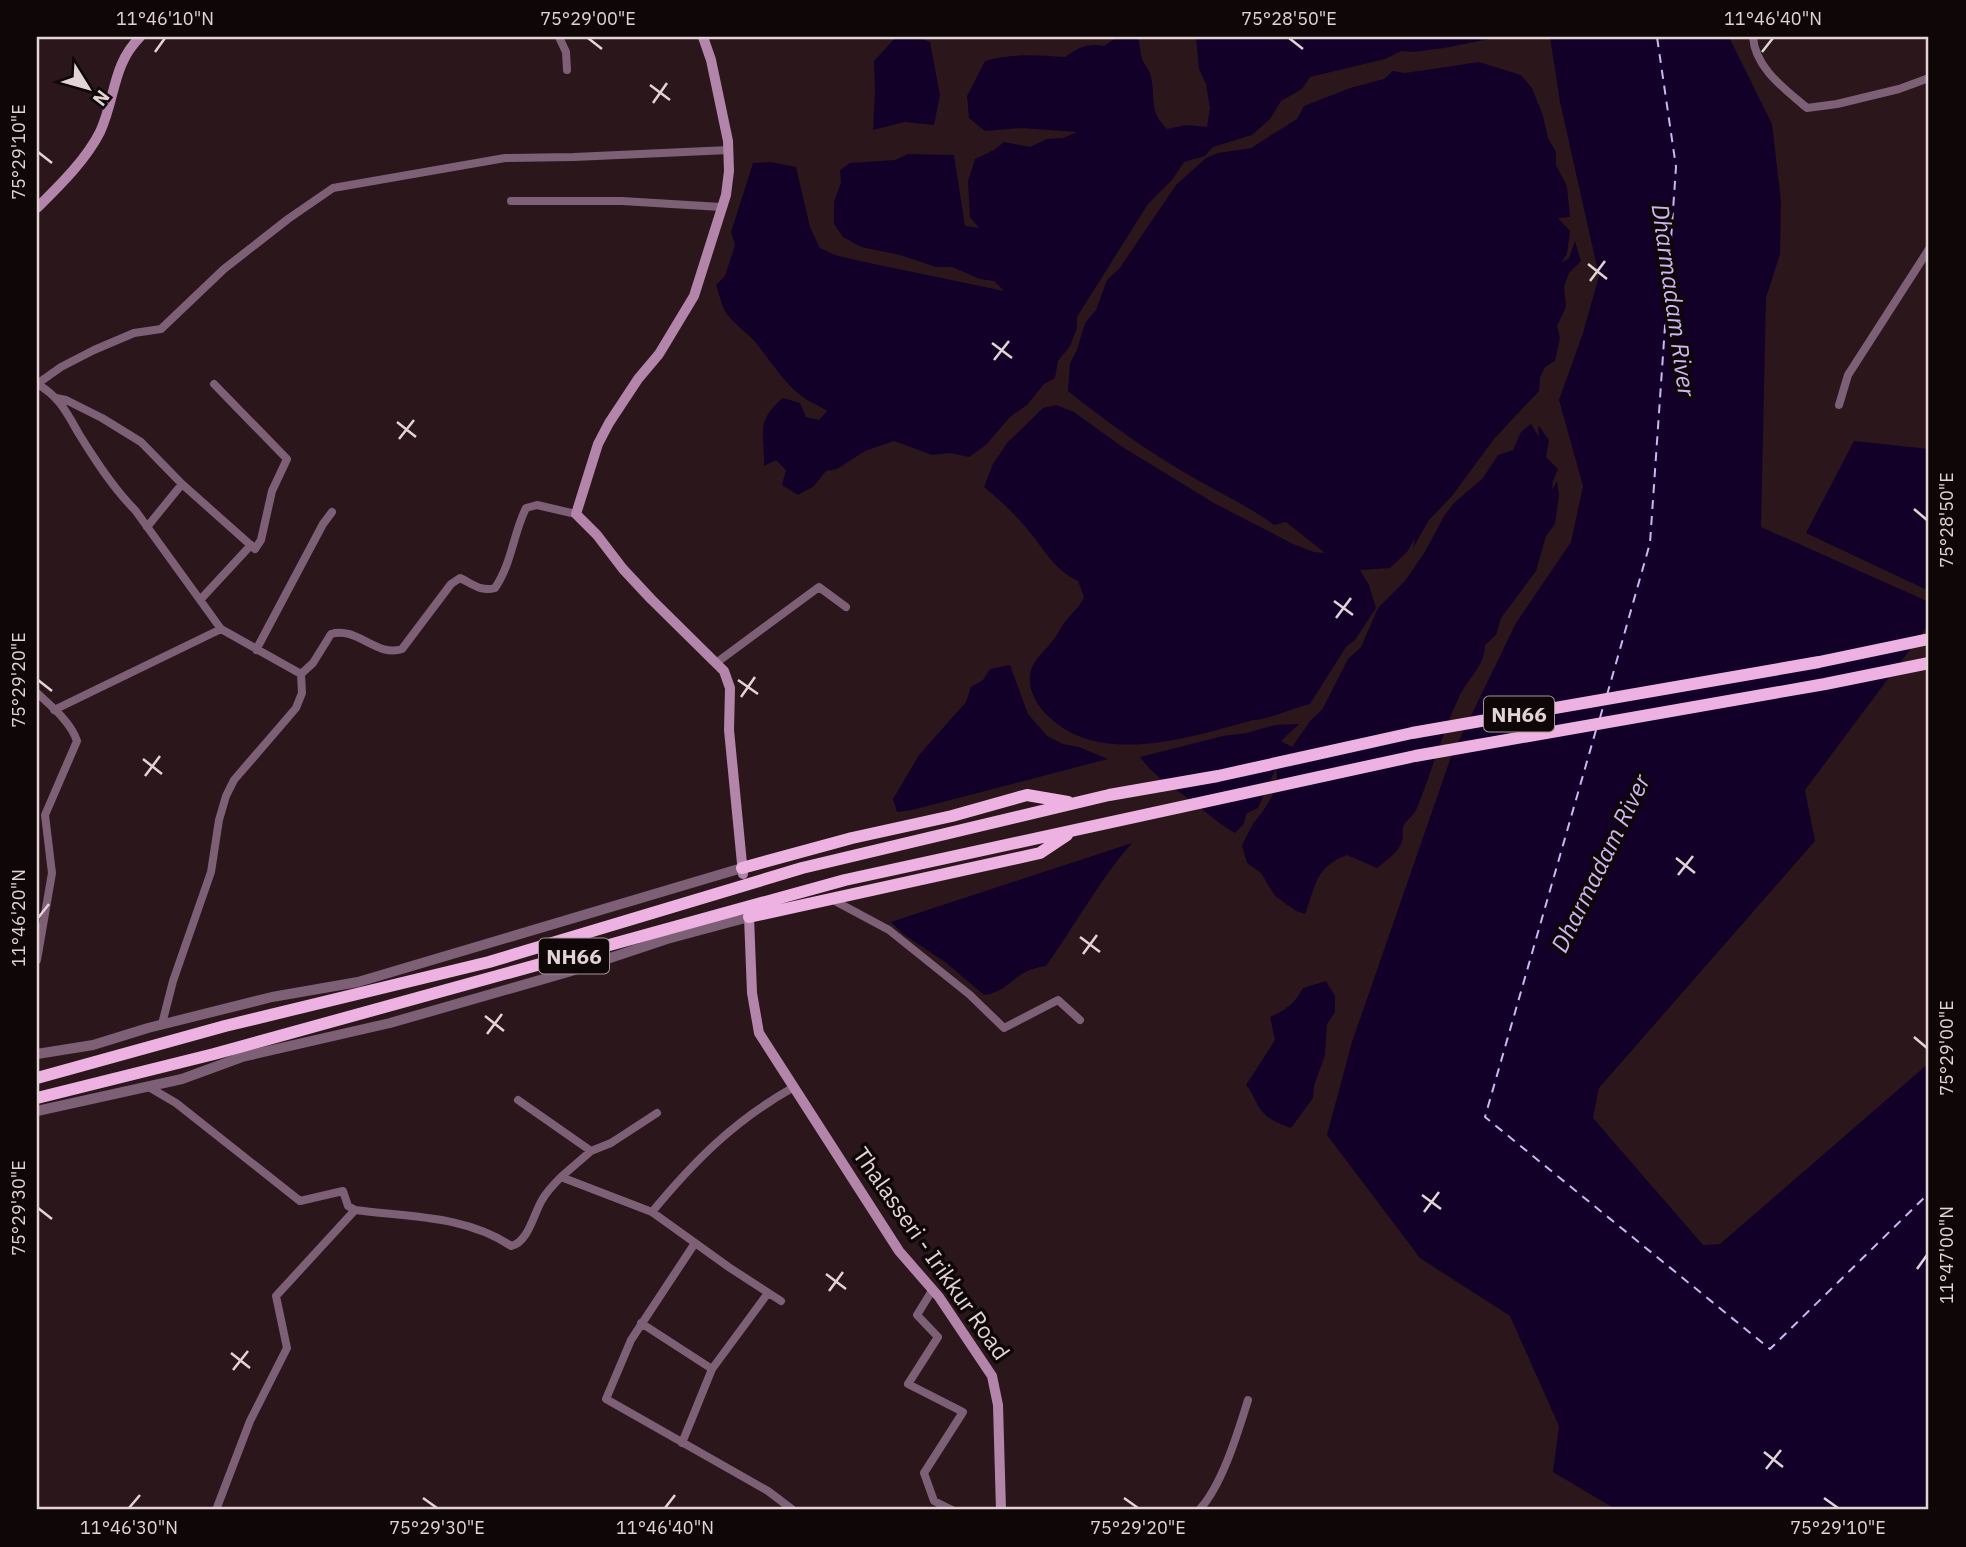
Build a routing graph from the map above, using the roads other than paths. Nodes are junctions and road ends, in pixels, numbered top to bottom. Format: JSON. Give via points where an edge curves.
{"nodes":[{"id":1,"x":140,"y":37,"type":"edge"},
{"id":2,"x":559,"y":37,"type":"edge"},
{"id":3,"x":703,"y":37,"type":"edge"},
{"id":4,"x":1753,"y":37,"type":"edge"},
{"id":5,"x":568,"y":70,"type":"dead end"},
{"id":6,"x":1929,"y":78,"type":"edge"},
{"id":7,"x":729,"y":150,"type":"junction"},
{"id":8,"x":511,"y":201,"type":"dead end"},
{"id":9,"x":721,"y":207,"type":"junction"},
{"id":10,"x":37,"y":208,"type":"edge"},
{"id":11,"x":1929,"y":249,"type":"edge"},
{"id":12,"x":37,"y":384,"type":"edge"},
{"id":13,"x":214,"y":384,"type":"dead end"},
{"id":14,"x":56,"y":398,"type":"junction"},
{"id":15,"x":1839,"y":405,"type":"dead end"},
{"id":16,"x":182,"y":484,"type":"junction"},
{"id":17,"x":332,"y":512,"type":"dead end"},
{"id":18,"x":576,"y":514,"type":"junction"},
{"id":19,"x":147,"y":527,"type":"junction"},
{"id":20,"x":251,"y":545,"type":"junction"},
{"id":21,"x":200,"y":600,"type":"junction"},
{"id":22,"x":846,"y":607,"type":"dead end"},
{"id":23,"x":221,"y":629,"type":"junction"},
{"id":24,"x":1929,"y":639,"type":"edge"},
{"id":25,"x":256,"y":650,"type":"junction"},
{"id":26,"x":716,"y":663,"type":"junction"},
{"id":27,"x":1929,"y":663,"type":"edge"},
{"id":28,"x":301,"y":674,"type":"junction"},
{"id":29,"x":37,"y":694,"type":"edge"},
{"id":30,"x":54,"y":709,"type":"junction"},
{"id":31,"x":1074,"y":803,"type":"junction"},
{"id":32,"x":37,"y":828,"type":"edge"},
{"id":33,"x":1076,"y":829,"type":"junction"},
{"id":34,"x":47,"y":835,"type":"junction"},
{"id":35,"x":743,"y":871,"type":"junction"},
{"id":36,"x":833,"y":900,"type":"junction"},
{"id":37,"x":749,"y":917,"type":"junction"},
{"id":38,"x":37,"y":960,"type":"edge"},
{"id":39,"x":1080,"y":1020,"type":"dead end"},
{"id":40,"x":162,"y":1024,"type":"junction"},
{"id":41,"x":37,"y":1054,"type":"edge"},
{"id":42,"x":37,"y":1078,"type":"edge"},
{"id":43,"x":147,"y":1086,"type":"junction"},
{"id":44,"x":794,"y":1087,"type":"junction"},
{"id":45,"x":37,"y":1098,"type":"edge"},
{"id":46,"x":518,"y":1100,"type":"dead end"},
{"id":47,"x":37,"y":1111,"type":"edge"},
{"id":48,"x":657,"y":1113,"type":"dead end"},
{"id":49,"x":590,"y":1151,"type":"junction"},
{"id":50,"x":561,"y":1178,"type":"junction"},
{"id":51,"x":355,"y":1210,"type":"junction"},
{"id":52,"x":652,"y":1212,"type":"junction"},
{"id":53,"x":695,"y":1243,"type":"junction"},
{"id":54,"x":933,"y":1289,"type":"junction"},
{"id":55,"x":768,"y":1293,"type":"junction"},
{"id":56,"x":781,"y":1301,"type":"dead end"},
{"id":57,"x":641,"y":1323,"type":"junction"},
{"id":58,"x":712,"y":1369,"type":"junction"},
{"id":59,"x":1248,"y":1400,"type":"dead end"},
{"id":60,"x":682,"y":1443,"type":"junction"},
{"id":61,"x":216,"y":1510,"type":"edge"},
{"id":62,"x":793,"y":1510,"type":"edge"},
{"id":63,"x":952,"y":1510,"type":"edge"},
{"id":64,"x":1002,"y":1510,"type":"edge"},
{"id":65,"x":1199,"y":1510,"type":"edge"}],
"edges":[{"from":1,"to":10,"type":"main road","via":[[120,63],[98,135]]},
{"from":2,"to":5,"type":"street"},
{"from":3,"to":7,"type":"main road","via":[[712,60]]},
{"from":4,"to":6,"type":"street","via":[[1765,68],[1807,108],[1899,89]]},
{"from":7,"to":9,"type":"main road"},
{"from":7,"to":12,"type":"street","via":[[505,158],[333,188],[224,269],[161,329],[134,333],[94,350]]},
{"from":8,"to":9,"type":"street"},
{"from":9,"to":18,"type":"main road","via":[[694,296],[609,423]]},
{"from":11,"to":15,"type":"street","via":[[1848,376]]},
{"from":12,"to":14,"type":"street"},
{"from":13,"to":20,"type":"street","via":[[287,459],[272,491],[258,546]]},
{"from":14,"to":16,"type":"street","via":[[141,442]]},
{"from":14,"to":19,"type":"street","via":[[119,494]]},
{"from":16,"to":19,"type":"street"},
{"from":16,"to":20,"type":"street"},
{"from":17,"to":25,"type":"street"},
{"from":18,"to":26,"type":"main road","via":[[651,599]]},
{"from":18,"to":28,"type":"street","via":[[537,505],[526,508],[509,564],[495,588],[479,589],[460,578],[395,652],[349,633],[331,634]]},
{"from":19,"to":21,"type":"street"},
{"from":20,"to":21,"type":"street"},
{"from":21,"to":23,"type":"street"},
{"from":22,"to":26,"type":"street","via":[[819,587]]},
{"from":23,"to":25,"type":"street"},
{"from":23,"to":30,"type":"street"},
{"from":24,"to":31,"type":"highway","number":"NH66","via":[[1412,733]]},
{"from":25,"to":28,"type":"street"},
{"from":26,"to":35,"type":"main road","via":[[730,688],[729,730]]},
{"from":27,"to":33,"type":"highway","number":"NH66","via":[[1415,756]]},
{"from":28,"to":40,"type":"street","via":[[302,693],[296,708],[234,780],[226,796],[211,872]]},
{"from":29,"to":30,"type":"street"},
{"from":30,"to":34,"type":"street","via":[[77,741],[45,815]]},
{"from":31,"to":35,"type":"highway","via":[[1027,795],[852,838]]},
{"from":31,"to":42,"type":"highway","number":"NH66","via":[[802,868],[489,962],[225,1026]]},
{"from":32,"to":34,"type":"street"},
{"from":33,"to":36,"type":"highway","via":[[1040,853]]},
{"from":33,"to":45,"type":"highway","number":"NH66","via":[[813,888],[214,1055]]},
{"from":34,"to":38,"type":"street","via":[[52,873]]},
{"from":35,"to":40,"type":"street","via":[[358,982]]},
{"from":36,"to":37,"type":"highway"},
{"from":36,"to":39,"type":"street","via":[[889,930],[1004,1028],[1058,1000]]},
{"from":37,"to":43,"type":"street","via":[[390,1023],[242,1057],[182,1079]]},
{"from":37,"to":44,"type":"main road","name":"Thalasseri - Irikkur Road","via":[[752,993],[759,1033]]},
{"from":40,"to":41,"type":"street","via":[[93,1045]]},
{"from":43,"to":47,"type":"street"},
{"from":43,"to":51,"type":"street","via":[[300,1201],[343,1191],[348,1206]]},
{"from":44,"to":52,"type":"street","via":[[709,1147]]},
{"from":44,"to":54,"type":"main road","name":"Thalasseri - Irikkur Road","via":[[899,1251]]},
{"from":46,"to":49,"type":"street"},
{"from":48,"to":49,"type":"street"},
{"from":49,"to":50,"type":"street"},
{"from":50,"to":51,"type":"street","via":[[542,1200],[523,1238],[511,1246],[478,1229],[449,1222]]},
{"from":50,"to":52,"type":"street"},
{"from":51,"to":61,"type":"street","via":[[276,1296],[287,1348],[250,1421]]},
{"from":52,"to":53,"type":"street"},
{"from":53,"to":55,"type":"street"},
{"from":53,"to":57,"type":"street"},
{"from":54,"to":63,"type":"street","via":[[917,1315],[938,1337],[908,1384],[963,1412],[924,1473],[934,1501]]},
{"from":54,"to":64,"type":"main road","name":"Thalasseri - Irikkur Road","via":[[992,1376],[998,1405]]},
{"from":55,"to":56,"type":"street"},
{"from":55,"to":58,"type":"street"},
{"from":57,"to":58,"type":"street"},
{"from":57,"to":60,"type":"street","via":[[606,1399]]},
{"from":58,"to":60,"type":"street"},
{"from":59,"to":65,"type":"street","via":[[1227,1459]]},
{"from":60,"to":62,"type":"street"}]}
